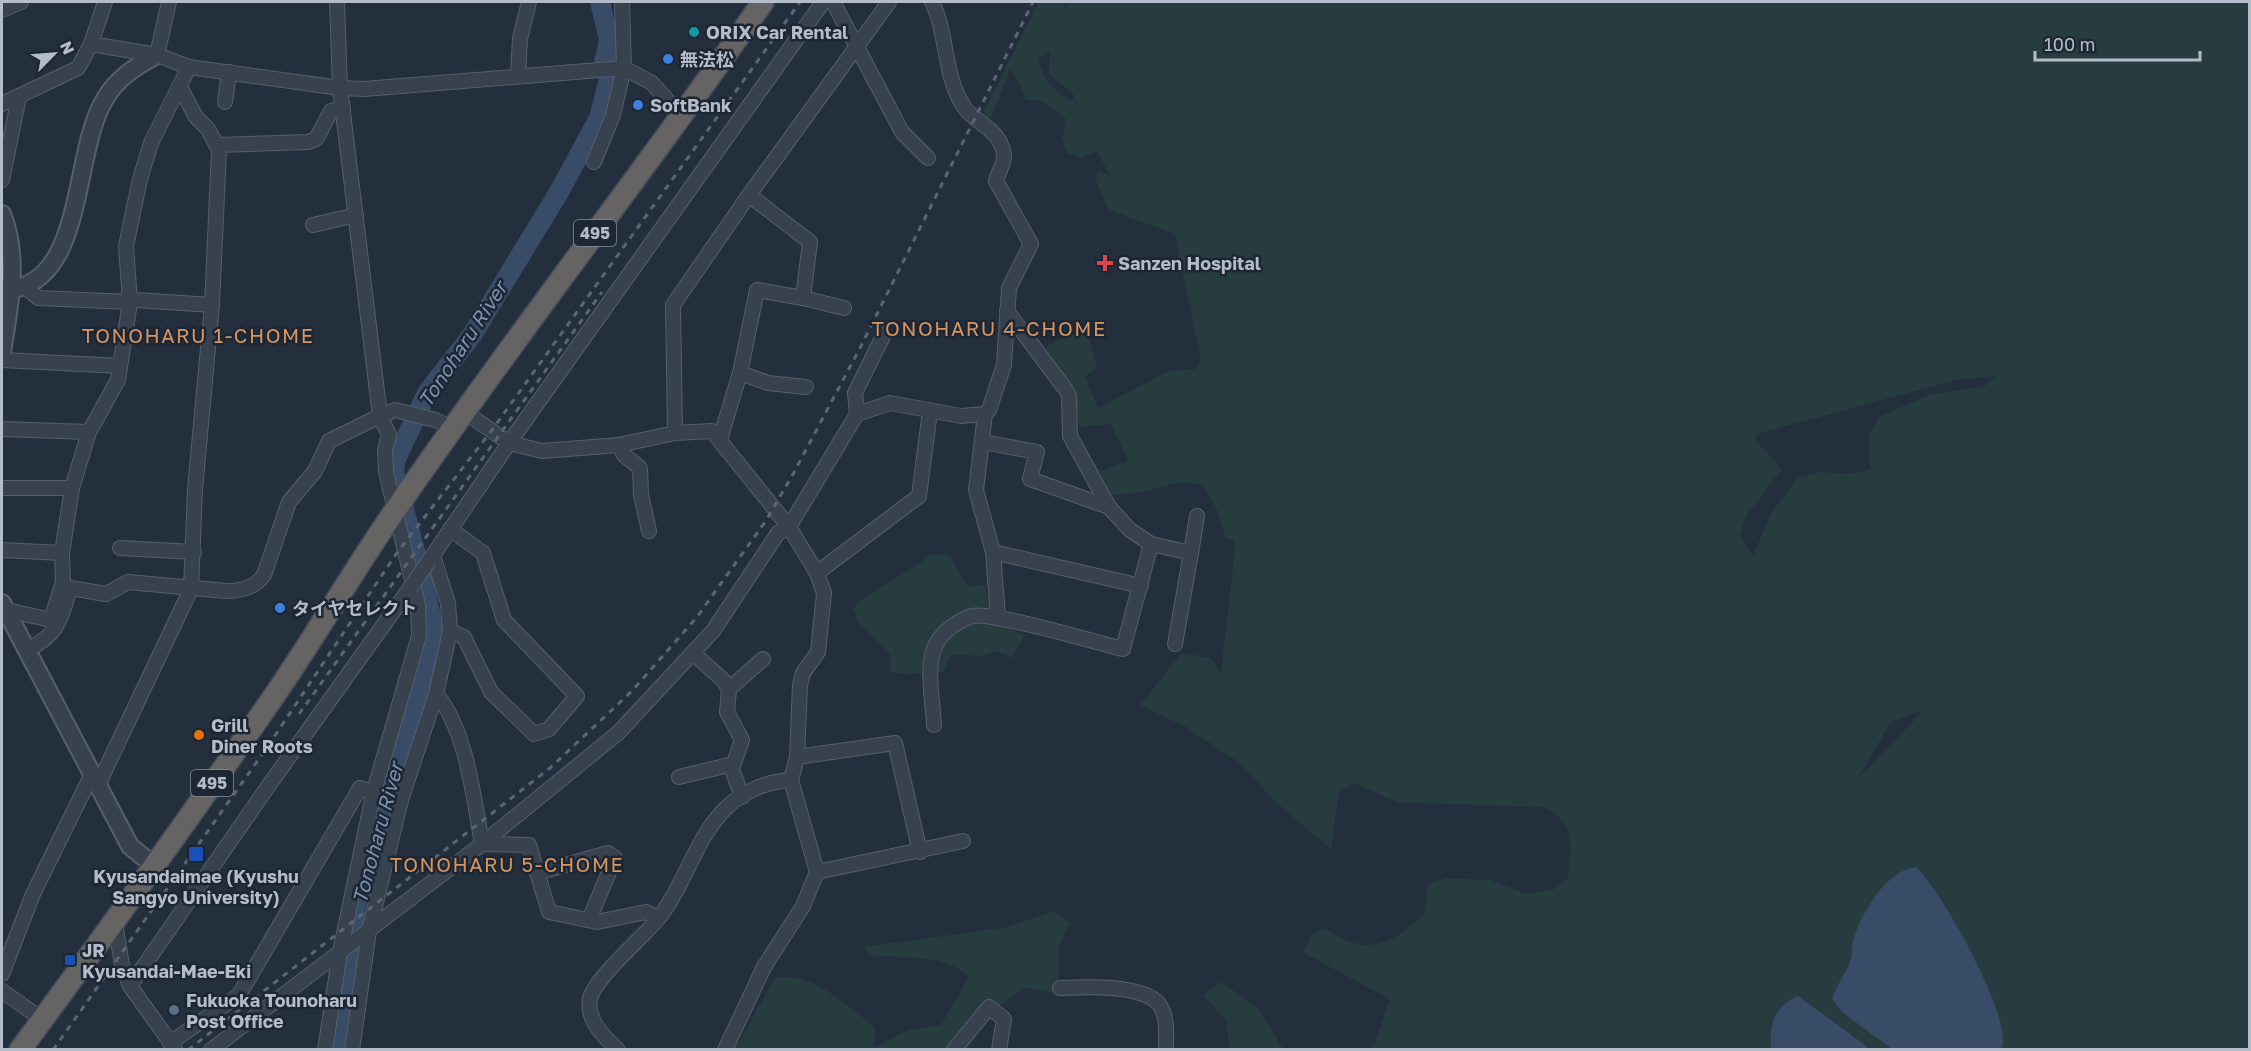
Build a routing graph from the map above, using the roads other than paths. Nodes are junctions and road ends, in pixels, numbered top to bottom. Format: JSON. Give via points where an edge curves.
{"nodes":[{"id":1,"x":21,"y":2,"type":"edge"},
{"id":2,"x":105,"y":2,"type":"edge"},
{"id":3,"x":170,"y":2,"type":"edge"},
{"id":4,"x":529,"y":2,"type":"edge"},
{"id":5,"x":622,"y":2,"type":"edge"},
{"id":6,"x":763,"y":2,"type":"edge"},
{"id":7,"x":823,"y":2,"type":"edge"},
{"id":8,"x":833,"y":2,"type":"edge"},
{"id":9,"x":889,"y":2,"type":"edge"},
{"id":10,"x":932,"y":2,"type":"edge"},
{"id":11,"x":341,"y":3,"type":"edge"},
{"id":12,"x":2,"y":10,"type":"edge"},
{"id":13,"x":91,"y":44,"type":"junction"},
{"id":14,"x":858,"y":46,"type":"junction"},
{"id":15,"x":157,"y":55,"type":"junction"},
{"id":16,"x":189,"y":67,"type":"junction"},
{"id":17,"x":624,"y":68,"type":"junction"},
{"id":18,"x":229,"y":72,"type":"junction"},
{"id":19,"x":518,"y":75,"type":"junction"},
{"id":20,"x":180,"y":87,"type":"junction"},
{"id":21,"x":340,"y":88,"type":"junction"},
{"id":22,"x":19,"y":97,"type":"junction"},
{"id":23,"x":225,"y":102,"type":"dead end"},
{"id":24,"x":2,"y":104,"type":"edge"},
{"id":25,"x":343,"y":108,"type":"junction"},
{"id":26,"x":682,"y":117,"type":"junction"},
{"id":27,"x":218,"y":145,"type":"junction"},
{"id":28,"x":928,"y":158,"type":"dead end"},
{"id":29,"x":594,"y":162,"type":"dead end"},
{"id":30,"x":2,"y":180,"type":"edge"},
{"id":31,"x":749,"y":195,"type":"junction"},
{"id":32,"x":2,"y":214,"type":"edge"},
{"id":33,"x":356,"y":215,"type":"junction"},
{"id":34,"x":313,"y":225,"type":"dead end"},
{"id":35,"x":12,"y":289,"type":"edge"},
{"id":36,"x":803,"y":298,"type":"junction"},
{"id":37,"x":130,"y":302,"type":"junction"},
{"id":38,"x":212,"y":305,"type":"junction"},
{"id":39,"x":844,"y":308,"type":"dead end"},
{"id":40,"x":1007,"y":311,"type":"junction"},
{"id":41,"x":884,"y":334,"type":"dead end"},
{"id":42,"x":2,"y":352,"type":"edge"},
{"id":43,"x":2,"y":360,"type":"edge"},
{"id":44,"x":120,"y":366,"type":"junction"},
{"id":45,"x":740,"y":373,"type":"junction"},
{"id":46,"x":806,"y":387,"type":"dead end"},
{"id":47,"x":930,"y":411,"type":"junction"},
{"id":48,"x":857,"y":414,"type":"junction"},
{"id":49,"x":985,"y":414,"type":"junction"},
{"id":50,"x":380,"y":416,"type":"junction"},
{"id":51,"x":451,"y":420,"type":"junction"},
{"id":52,"x":2,"y":429,"type":"edge"},
{"id":53,"x":89,"y":432,"type":"junction"},
{"id":54,"x":675,"y":433,"type":"junction"},
{"id":55,"x":720,"y":439,"type":"junction"},
{"id":56,"x":983,"y":442,"type":"junction"},
{"id":57,"x":510,"y":443,"type":"junction"},
{"id":58,"x":619,"y":445,"type":"junction"},
{"id":59,"x":2,"y":488,"type":"edge"},
{"id":60,"x":72,"y":488,"type":"junction"},
{"id":61,"x":1109,"y":507,"type":"junction"},
{"id":62,"x":395,"y":511,"type":"junction"},
{"id":63,"x":1197,"y":516,"type":"dead end"},
{"id":64,"x":789,"y":527,"type":"junction"},
{"id":65,"x":450,"y":529,"type":"junction"},
{"id":66,"x":650,"y":531,"type":"dead end"},
{"id":67,"x":1151,"y":544,"type":"junction"},
{"id":68,"x":120,"y":548,"type":"dead end"},
{"id":69,"x":2,"y":550,"type":"edge"},
{"id":70,"x":194,"y":552,"type":"junction"},
{"id":71,"x":993,"y":552,"type":"junction"},
{"id":72,"x":62,"y":553,"type":"junction"},
{"id":73,"x":1191,"y":553,"type":"junction"},
{"id":74,"x":431,"y":559,"type":"junction"},
{"id":75,"x":817,"y":573,"type":"junction"},
{"id":76,"x":1141,"y":586,"type":"junction"},
{"id":77,"x":191,"y":589,"type":"junction"},
{"id":78,"x":4,"y":607,"type":"edge"},
{"id":79,"x":998,"y":618,"type":"junction"},
{"id":80,"x":450,"y":631,"type":"junction"},
{"id":81,"x":1175,"y":644,"type":"dead end"},
{"id":82,"x":27,"y":650,"type":"junction"},
{"id":83,"x":693,"y":653,"type":"junction"},
{"id":84,"x":763,"y":659,"type":"dead end"},
{"id":85,"x":729,"y":689,"type":"junction"},
{"id":86,"x":436,"y":694,"type":"junction"},
{"id":87,"x":934,"y":725,"type":"dead end"},
{"id":88,"x":797,"y":757,"type":"junction"},
{"id":89,"x":733,"y":764,"type":"junction"},
{"id":90,"x":679,"y":777,"type":"dead end"},
{"id":91,"x":95,"y":780,"type":"junction"},
{"id":92,"x":791,"y":780,"type":"junction"},
{"id":93,"x":377,"y":792,"type":"junction"},
{"id":94,"x":742,"y":796,"type":"junction"},
{"id":95,"x":398,"y":799,"type":"junction"},
{"id":96,"x":963,"y":841,"type":"dead end"},
{"id":97,"x":482,"y":844,"type":"junction"},
{"id":98,"x":920,"y":852,"type":"junction"},
{"id":99,"x":153,"y":865,"type":"junction"},
{"id":100,"x":817,"y":872,"type":"junction"},
{"id":101,"x":537,"y":873,"type":"junction"},
{"id":102,"x":658,"y":918,"type":"junction"},
{"id":103,"x":589,"y":920,"type":"junction"},
{"id":104,"x":115,"y":923,"type":"junction"},
{"id":105,"x":366,"y":933,"type":"junction"},
{"id":106,"x":342,"y":951,"type":"junction"},
{"id":107,"x":2,"y":974,"type":"edge"},
{"id":108,"x":130,"y":986,"type":"junction"},
{"id":109,"x":1060,"y":988,"type":"dead end"},
{"id":110,"x":2,"y":991,"type":"edge"},
{"id":111,"x":42,"y":1019,"type":"junction"},
{"id":112,"x":173,"y":1046,"type":"edge"},
{"id":113,"x":20,"y":1050,"type":"edge"},
{"id":114,"x":211,"y":1050,"type":"edge"},
{"id":115,"x":325,"y":1050,"type":"edge"},
{"id":116,"x":352,"y":1050,"type":"edge"},
{"id":117,"x":618,"y":1050,"type":"edge"},
{"id":118,"x":725,"y":1050,"type":"edge"},
{"id":119,"x":954,"y":1050,"type":"edge"},
{"id":120,"x":999,"y":1050,"type":"edge"},
{"id":121,"x":1166,"y":1050,"type":"edge"}],
"edges":[{"from":1,"to":12,"type":"street"},
{"from":2,"to":13,"type":"street"},
{"from":3,"to":15,"type":"street"},
{"from":4,"to":19,"type":"street","via":[[520,39]]},
{"from":5,"to":17,"type":"street"},
{"from":6,"to":26,"type":"highway","number":"495"},
{"from":7,"to":57,"type":"street"},
{"from":8,"to":14,"type":"street"},
{"from":9,"to":14,"type":"street"},
{"from":10,"to":40,"type":"street","via":[[944,57],[964,107],[998,134],[1005,157],[996,181],[1031,244],[1009,288]]},
{"from":11,"to":21,"type":"street"},
{"from":13,"to":15,"type":"street"},
{"from":13,"to":22,"type":"street","via":[[78,69]]},
{"from":14,"to":28,"type":"street","via":[[903,132]]},
{"from":14,"to":31,"type":"street"},
{"from":15,"to":16,"type":"street"},
{"from":15,"to":35,"type":"street","via":[[135,66],[104,99],[87,143],[66,239],[54,264]]},
{"from":16,"to":18,"type":"street"},
{"from":16,"to":20,"type":"street"},
{"from":17,"to":19,"type":"street"},
{"from":17,"to":26,"type":"street","via":[[652,83]]},
{"from":17,"to":29,"type":"street","via":[[613,116]]},
{"from":18,"to":21,"type":"street"},
{"from":18,"to":23,"type":"street"},
{"from":19,"to":21,"type":"street"},
{"from":20,"to":27,"type":"street","via":[[196,117]]},
{"from":20,"to":37,"type":"street","via":[[155,134],[140,179],[126,246]]},
{"from":21,"to":25,"type":"street"},
{"from":22,"to":24,"type":"street"},
{"from":22,"to":30,"type":"street"},
{"from":25,"to":27,"type":"street","via":[[331,111],[316,139],[308,142]]},
{"from":25,"to":33,"type":"street"},
{"from":26,"to":51,"type":"highway","number":"495"},
{"from":27,"to":38,"type":"street"},
{"from":31,"to":36,"type":"street","via":[[810,242]]},
{"from":31,"to":54,"type":"street","via":[[673,305]]},
{"from":32,"to":35,"type":"street","via":[[7,228]]},
{"from":33,"to":34,"type":"street"},
{"from":33,"to":50,"type":"street"},
{"from":35,"to":37,"type":"street","via":[[38,298]]},
{"from":35,"to":42,"type":"street"},
{"from":36,"to":39,"type":"street"},
{"from":36,"to":45,"type":"street","via":[[757,290]]},
{"from":37,"to":38,"type":"street"},
{"from":37,"to":44,"type":"street"},
{"from":38,"to":70,"type":"street","via":[[195,489]]},
{"from":40,"to":49,"type":"street","via":[[1004,365]]},
{"from":40,"to":61,"type":"street","via":[[1066,390],[1070,436]]},
{"from":41,"to":48,"type":"street","via":[[855,393]]},
{"from":43,"to":44,"type":"street"},
{"from":44,"to":53,"type":"street","via":[[118,380]]},
{"from":45,"to":46,"type":"street","via":[[768,384]]},
{"from":45,"to":55,"type":"street"},
{"from":47,"to":48,"type":"street","via":[[890,403]]},
{"from":47,"to":49,"type":"street","via":[[961,416]]},
{"from":47,"to":75,"type":"street","via":[[919,496]]},
{"from":48,"to":64,"type":"street"},
{"from":49,"to":56,"type":"street"},
{"from":50,"to":51,"type":"street","via":[[395,410]]},
{"from":50,"to":62,"type":"street","via":[[389,435],[386,472]]},
{"from":50,"to":77,"type":"street","via":[[329,441],[315,471],[289,502],[264,575],[257,584],[239,591]]},
{"from":51,"to":57,"type":"street"},
{"from":51,"to":62,"type":"highway","number":"495","via":[[428,466]]},
{"from":52,"to":53,"type":"street"},
{"from":53,"to":60,"type":"street"},
{"from":54,"to":55,"type":"street","via":[[712,431]]},
{"from":54,"to":58,"type":"street"},
{"from":55,"to":64,"type":"street"},
{"from":56,"to":61,"type":"street","via":[[1037,452],[1030,479]]},
{"from":56,"to":71,"type":"street","via":[[976,490]]},
{"from":57,"to":58,"type":"street","via":[[542,451]]},
{"from":57,"to":65,"type":"street"},
{"from":58,"to":66,"type":"street","via":[[639,468]]},
{"from":59,"to":60,"type":"street"},
{"from":60,"to":72,"type":"street"},
{"from":61,"to":67,"type":"street","via":[[1130,530]]},
{"from":62,"to":93,"type":"street","via":[[418,605],[419,636]]},
{"from":62,"to":99,"type":"highway","number":"495","via":[[274,697]]},
{"from":63,"to":73,"type":"street"},
{"from":64,"to":75,"type":"street"},
{"from":64,"to":83,"type":"street","via":[[778,532],[713,631]]},
{"from":65,"to":74,"type":"street"},
{"from":65,"to":80,"type":"street","via":[[483,553],[504,620],[577,696],[549,729],[534,734],[491,692],[464,637]]},
{"from":67,"to":73,"type":"street"},
{"from":67,"to":76,"type":"street"},
{"from":68,"to":70,"type":"street"},
{"from":69,"to":72,"type":"street"},
{"from":70,"to":77,"type":"street"},
{"from":71,"to":76,"type":"street"},
{"from":71,"to":79,"type":"street"},
{"from":72,"to":78,"type":"street","via":[[63,582],[51,620]]},
{"from":73,"to":81,"type":"street"},
{"from":74,"to":80,"type":"street","via":[[447,603]]},
{"from":74,"to":108,"type":"street","bridge":true},
{"from":75,"to":88,"type":"street","via":[[824,594],[821,634],[818,652],[803,673],[800,685]]},
{"from":76,"to":79,"type":"street","via":[[1123,649]]},
{"from":77,"to":82,"type":"street","via":[[129,582],[106,594],[70,588],[58,627]]},
{"from":77,"to":91,"type":"street"},
{"from":78,"to":82,"type":"street"},
{"from":79,"to":87,"type":"street","via":[[973,616],[950,627],[936,644],[931,669]]},
{"from":80,"to":86,"type":"street"},
{"from":82,"to":91,"type":"street"},
{"from":83,"to":85,"type":"street"},
{"from":83,"to":97,"type":"street","via":[[618,733]]},
{"from":84,"to":85,"type":"street"},
{"from":85,"to":89,"type":"street","via":[[727,712],[742,740]]},
{"from":86,"to":95,"type":"street"},
{"from":86,"to":97,"type":"street","via":[[450,710],[468,770]]},
{"from":88,"to":92,"type":"street"},
{"from":88,"to":98,"type":"street","via":[[896,743]]},
{"from":89,"to":90,"type":"street"},
{"from":89,"to":94,"type":"street"},
{"from":91,"to":99,"type":"street","via":[[130,846]]},
{"from":91,"to":107,"type":"street","via":[[33,894]]},
{"from":92,"to":94,"type":"street","via":[[771,781]]},
{"from":92,"to":100,"type":"street"},
{"from":93,"to":95,"type":"street"},
{"from":93,"to":106,"type":"street"},
{"from":93,"to":112,"type":"street","via":[[360,788],[239,995]]},
{"from":94,"to":102,"type":"street","via":[[726,807],[707,830],[681,887]]},
{"from":95,"to":105,"type":"street"},
{"from":96,"to":98,"type":"street"},
{"from":97,"to":101,"type":"street","via":[[529,845]]},
{"from":97,"to":105,"type":"street"},
{"from":98,"to":100,"type":"street"},
{"from":99,"to":104,"type":"highway","number":"495"},
{"from":100,"to":118,"type":"street","via":[[803,906],[764,967]]},
{"from":101,"to":103,"type":"street","via":[[549,912]]},
{"from":101,"to":103,"type":"street","via":[[608,854],[615,858]]},
{"from":102,"to":103,"type":"street","via":[[646,912],[597,922]]},
{"from":102,"to":117,"type":"street","via":[[597,985],[590,1000],[598,1031]]},
{"from":104,"to":108,"type":"street"},
{"from":104,"to":111,"type":"highway","number":"495"},
{"from":105,"to":106,"type":"street"},
{"from":105,"to":116,"type":"street"},
{"from":106,"to":114,"type":"street"},
{"from":106,"to":115,"type":"street"},
{"from":108,"to":112,"type":"street"},
{"from":109,"to":121,"type":"street","via":[[1105,987],[1150,997],[1160,1005],[1165,1018]]},
{"from":110,"to":111,"type":"street"},
{"from":111,"to":113,"type":"highway","number":"495"},
{"from":119,"to":120,"type":"street","via":[[989,1007],[1004,1019]]}]}
